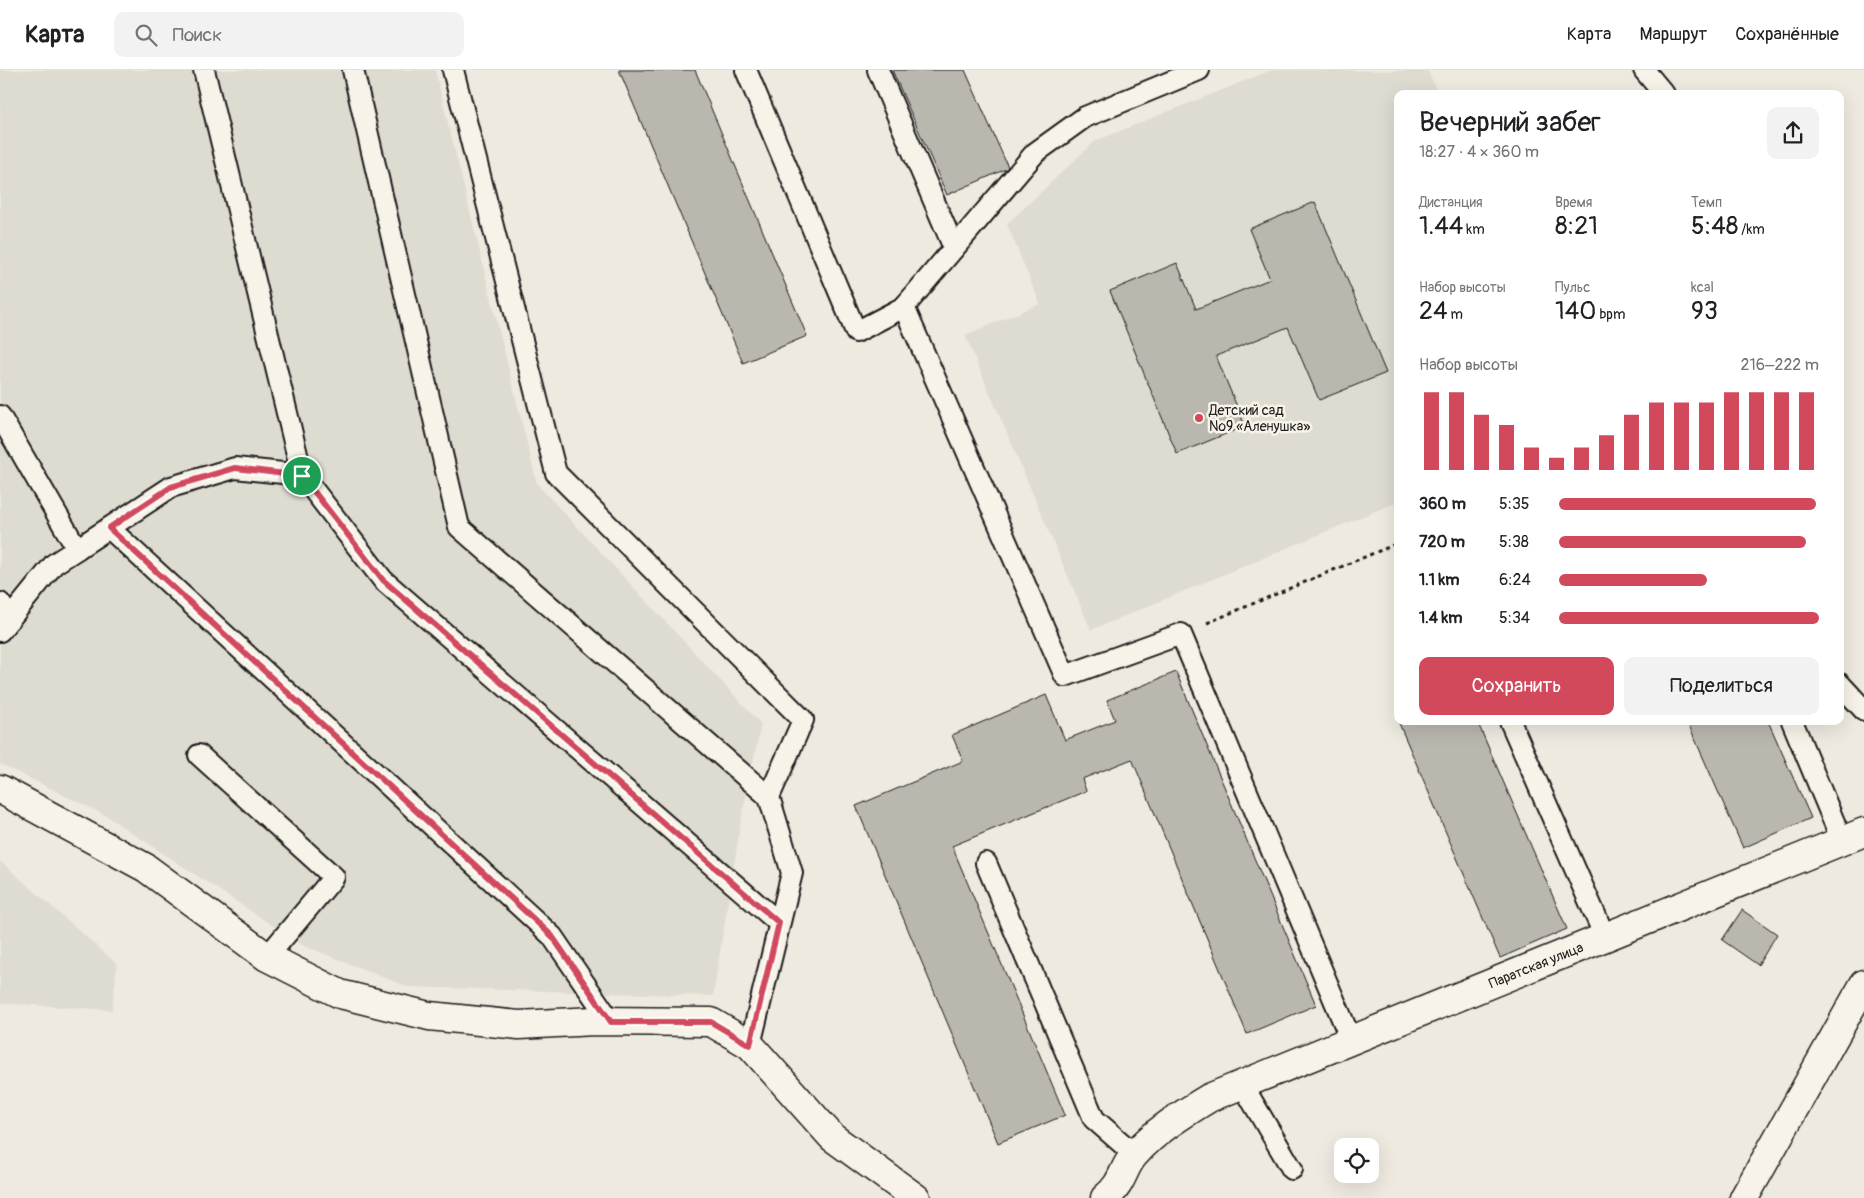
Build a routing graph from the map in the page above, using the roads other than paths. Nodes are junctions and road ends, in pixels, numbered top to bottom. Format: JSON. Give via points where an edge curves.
{"nodes":[{"id":1,"x":204,"y":70,"type":"edge"},
{"id":2,"x":353,"y":70,"type":"edge"},
{"id":3,"x":452,"y":70,"type":"edge"},
{"id":4,"x":746,"y":70,"type":"edge"},
{"id":5,"x":878,"y":70,"type":"edge"},
{"id":6,"x":1199,"y":70,"type":"edge"},
{"id":7,"x":1644,"y":70,"type":"edge"},
{"id":8,"x":1178,"y":74,"type":"edge"},
{"id":9,"x":1661,"y":90,"type":"edge"},
{"id":10,"x":954,"y":248,"type":"junction"},
{"id":11,"x":904,"y":307,"type":"junction"},
{"id":12,"x":0,"y":416,"type":"edge"},
{"id":13,"x":302,"y":476,"type":"junction"},
{"id":14,"x":109,"y":528,"type":"junction"},
{"id":15,"x":77,"y":549,"type":"junction"},
{"id":16,"x":3,"y":618,"type":"edge"},
{"id":17,"x":1844,"y":688,"type":"edge"},
{"id":18,"x":1864,"y":710,"type":"edge"},
{"id":19,"x":1512,"y":725,"type":"edge"},
{"id":20,"x":1794,"y":725,"type":"edge"},
{"id":21,"x":199,"y":755,"type":"dead end"},
{"id":22,"x":0,"y":789,"type":"edge"},
{"id":23,"x":769,"y":797,"type":"junction"},
{"id":24,"x":1853,"y":836,"type":"edge"},
{"id":25,"x":986,"y":863,"type":"dead end"},
{"id":26,"x":779,"y":923,"type":"junction"},
{"id":27,"x":1605,"y":937,"type":"junction"},
{"id":28,"x":267,"y":957,"type":"junction"},
{"id":29,"x":1864,"y":984,"type":"edge"},
{"id":30,"x":611,"y":1022,"type":"junction"},
{"id":31,"x":1351,"y":1040,"type":"junction"},
{"id":32,"x":750,"y":1045,"type":"junction"},
{"id":33,"x":1242,"y":1084,"type":"junction"},
{"id":34,"x":1134,"y":1154,"type":"junction"},
{"id":35,"x":1292,"y":1169,"type":"dead end"},
{"id":36,"x":916,"y":1198,"type":"edge"},
{"id":37,"x":1105,"y":1198,"type":"edge"},
{"id":38,"x":1744,"y":1198,"type":"edge"}],
"edges":[{"from":1,"to":13,"type":"lane"},
{"from":2,"to":23,"type":"lane","via":[[459,527]]},
{"from":3,"to":23,"type":"lane","via":[[556,473],[802,720]]},
{"from":4,"to":11,"type":"lane","via":[[856,332]]},
{"from":5,"to":10,"type":"lane"},
{"from":6,"to":8,"type":"lane"},
{"from":7,"to":9,"type":"lane"},
{"from":8,"to":10,"type":"lane","via":[[1085,118],[1035,153]]},
{"from":10,"to":11,"type":"lane"},
{"from":11,"to":31,"type":"lane","via":[[1064,676],[1181,634]]},
{"from":12,"to":15,"type":"lane"},
{"from":13,"to":14,"type":"lane","via":[[235,468],[171,487]]},
{"from":13,"to":26,"type":"lane","via":[[383,580]]},
{"from":14,"to":15,"type":"lane"},
{"from":14,"to":30,"type":"lane","via":[[552,936]]},
{"from":15,"to":16,"type":"lane","via":[[54,564]]},
{"from":17,"to":18,"type":"lane"},
{"from":19,"to":27,"type":"lane"},
{"from":20,"to":24,"type":"lane"},
{"from":21,"to":28,"type":"lane","via":[[334,877]]},
{"from":22,"to":28,"type":"street","via":[[146,868]]},
{"from":23,"to":26,"type":"lane","via":[[792,873]]},
{"from":24,"to":27,"type":"street","name":"Паратская улица"},
{"from":25,"to":34,"type":"lane","via":[[1094,1119]]},
{"from":26,"to":32,"type":"lane"},
{"from":27,"to":31,"type":"street","name":"Паратская улица"},
{"from":28,"to":30,"type":"street","via":[[340,994],[429,1016],[519,1025]]},
{"from":29,"to":38,"type":"street"},
{"from":30,"to":32,"type":"street","via":[[711,1022]]},
{"from":31,"to":33,"type":"street","name":"Паратская улица"},
{"from":32,"to":36,"type":"street","via":[[832,1137]]},
{"from":33,"to":34,"type":"street","name":"Паратская улица","via":[[1209,1098],[1170,1123]]},
{"from":33,"to":35,"type":"lane"},
{"from":34,"to":37,"type":"street","via":[[1116,1189]]}]}
